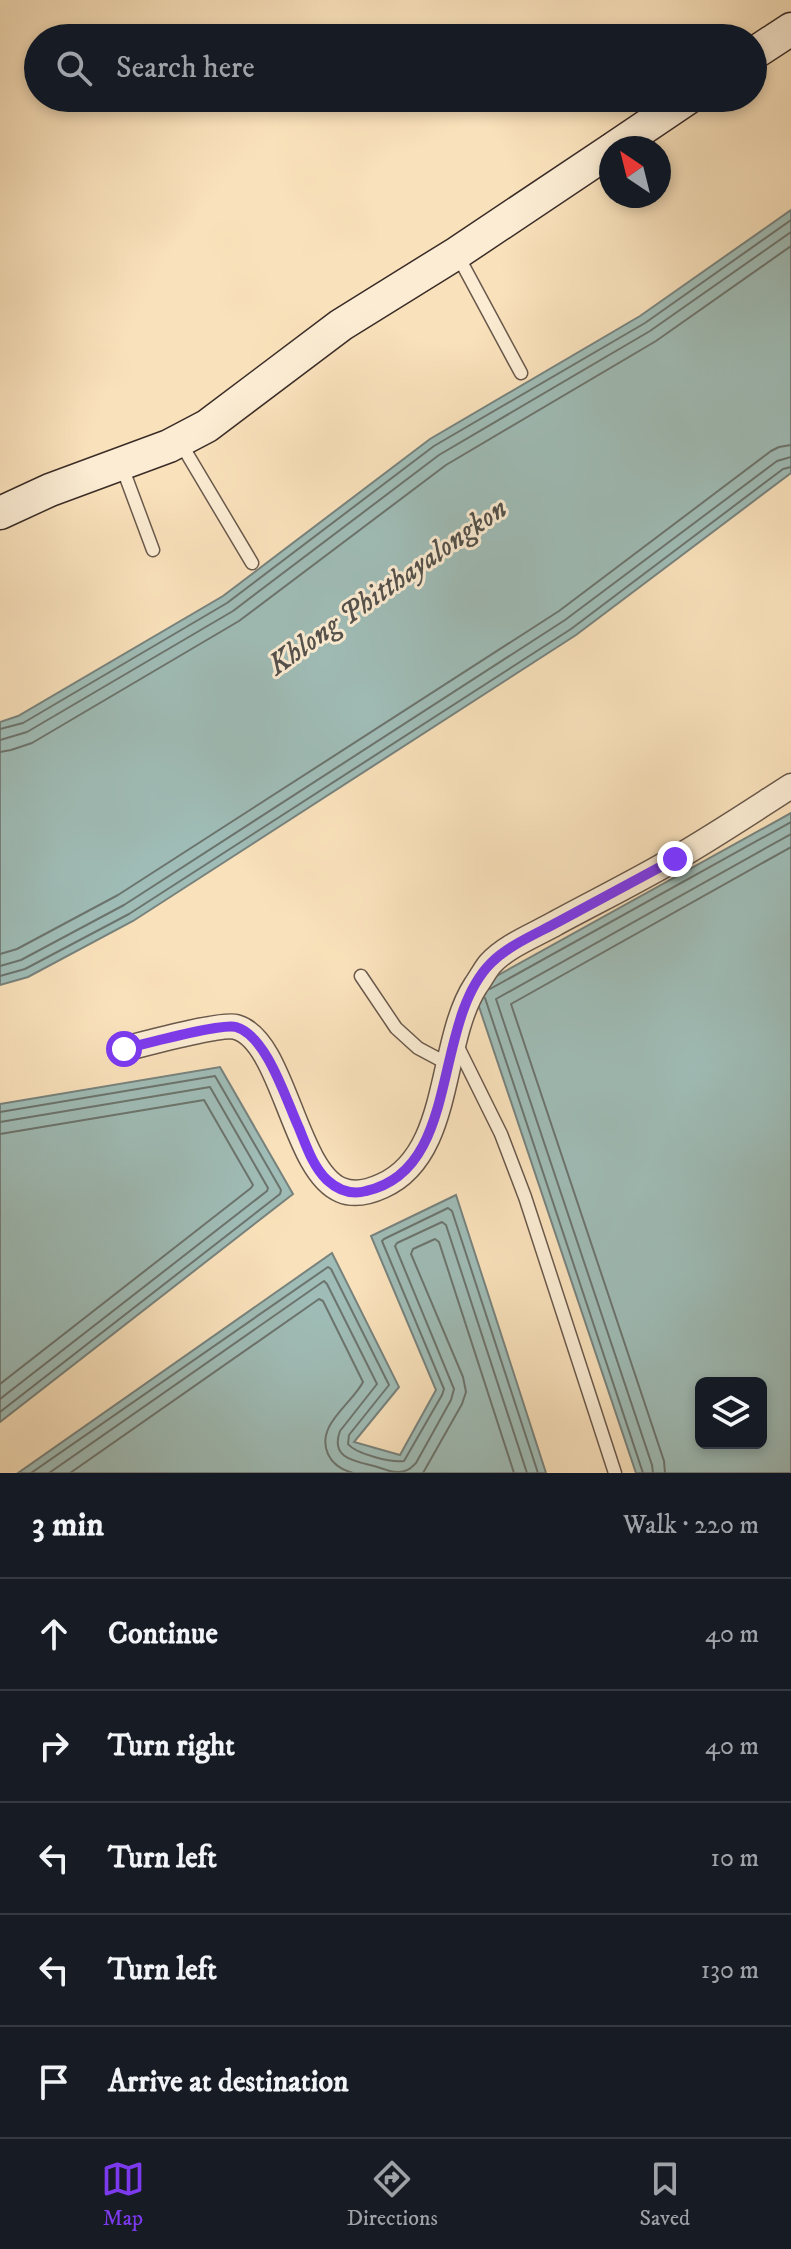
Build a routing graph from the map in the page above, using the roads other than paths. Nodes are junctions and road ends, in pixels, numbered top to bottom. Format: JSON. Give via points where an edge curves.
{"nodes":[{"id":1,"x":791,"y":29,"type":"edge"},
{"id":2,"x":767,"y":45,"type":"edge"},
{"id":3,"x":667,"y":112,"type":"edge"},
{"id":4,"x":631,"y":136,"type":"edge"},
{"id":5,"x":599,"y":158,"type":"edge"},
{"id":6,"x":457,"y":253,"type":"junction"},
{"id":7,"x":521,"y":373,"type":"dead end"},
{"id":8,"x":179,"y":441,"type":"junction"},
{"id":9,"x":121,"y":464,"type":"junction"},
{"id":10,"x":0,"y":513,"type":"edge"},
{"id":11,"x":153,"y":550,"type":"dead end"},
{"id":12,"x":252,"y":563,"type":"dead end"},
{"id":13,"x":791,"y":786,"type":"edge"},
{"id":14,"x":361,"y":976,"type":"dead end"},
{"id":15,"x":124,"y":1049,"type":"dead end"},
{"id":16,"x":452,"y":1052,"type":"junction"},
{"id":17,"x":615,"y":1473,"type":"edge"}],
"edges":[{"from":1,"to":2,"type":"street"},
{"from":3,"to":4,"type":"street"},
{"from":5,"to":6,"type":"street"},
{"from":6,"to":7,"type":"lane"},
{"from":6,"to":8,"type":"street","via":[[341,325],[207,426]]},
{"from":8,"to":9,"type":"street"},
{"from":8,"to":12,"type":"lane"},
{"from":9,"to":10,"type":"street"},
{"from":9,"to":11,"type":"lane"},
{"from":13,"to":16,"type":"street","via":[[675,859],[490,963],[460,1019]]},
{"from":14,"to":16,"type":"lane","via":[[396,1028],[418,1048]]},
{"from":15,"to":16,"type":"street","via":[[218,1028],[235,1027],[251,1035],[265,1052],[319,1170],[339,1190],[355,1194],[391,1182],[424,1147]]},
{"from":16,"to":17,"type":"lane","via":[[501,1134]]}]}
